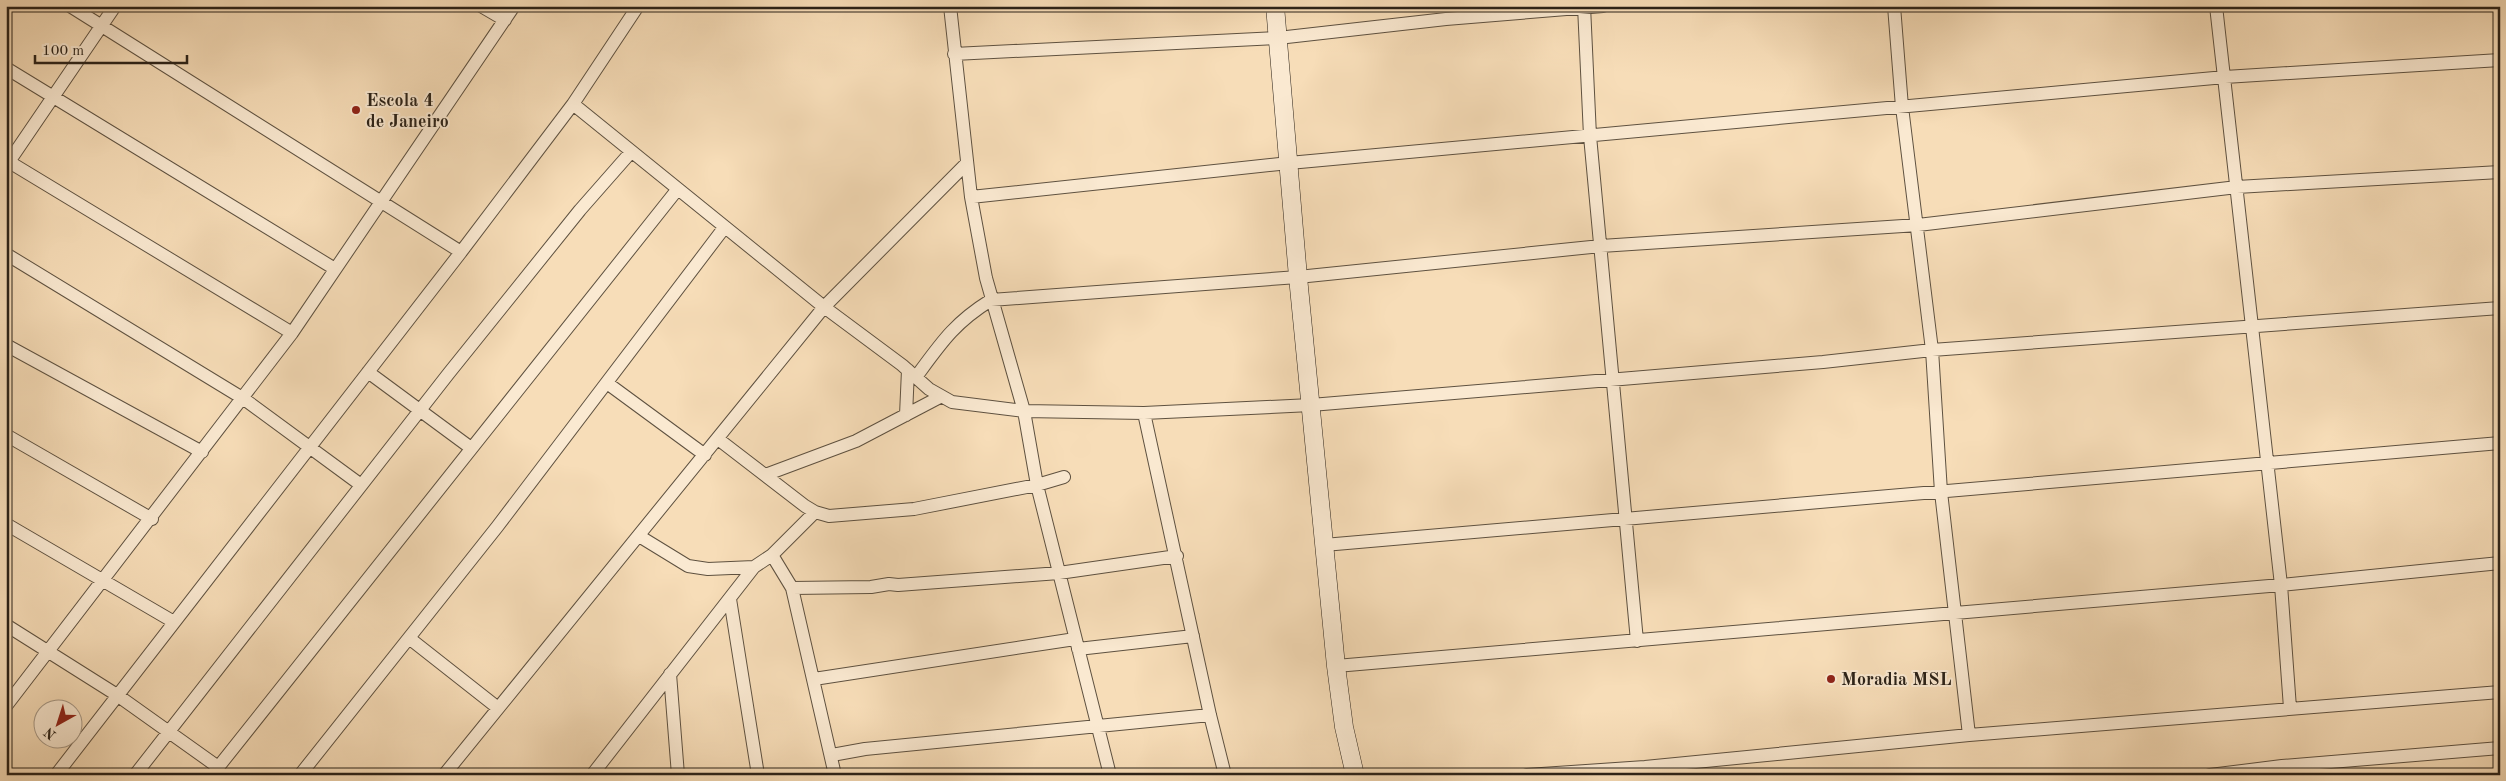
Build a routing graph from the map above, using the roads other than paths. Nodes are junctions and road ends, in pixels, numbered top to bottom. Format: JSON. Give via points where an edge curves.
{"nodes":[{"id":1,"x":70,"y":6,"type":"edge"},
{"id":2,"x":115,"y":6,"type":"edge"},
{"id":3,"x":481,"y":6,"type":"edge"},
{"id":4,"x":514,"y":6,"type":"edge"},
{"id":5,"x":638,"y":6,"type":"edge"},
{"id":6,"x":950,"y":6,"type":"edge"},
{"id":7,"x":1275,"y":6,"type":"edge"},
{"id":8,"x":1603,"y":6,"type":"edge"},
{"id":9,"x":1894,"y":6,"type":"edge"},
{"id":10,"x":2216,"y":6,"type":"edge"},
{"id":11,"x":1584,"y":7,"type":"edge"},
{"id":12,"x":505,"y":20,"type":"junction"},
{"id":13,"x":102,"y":26,"type":"junction"},
{"id":14,"x":1278,"y":38,"type":"junction"},
{"id":15,"x":954,"y":54,"type":"junction"},
{"id":16,"x":2500,"y":60,"type":"edge"},
{"id":17,"x":6,"y":68,"type":"edge"},
{"id":18,"x":2224,"y":77,"type":"junction"},
{"id":19,"x":52,"y":96,"type":"junction"},
{"id":20,"x":573,"y":104,"type":"junction"},
{"id":21,"x":1902,"y":107,"type":"junction"},
{"id":22,"x":1590,"y":136,"type":"junction"},
{"id":23,"x":631,"y":152,"type":"junction"},
{"id":24,"x":7,"y":163,"type":"edge"},
{"id":25,"x":966,"y":163,"type":"junction"},
{"id":26,"x":1289,"y":163,"type":"junction"},
{"id":27,"x":2500,"y":172,"type":"edge"},
{"id":28,"x":2236,"y":187,"type":"junction"},
{"id":29,"x":677,"y":190,"type":"junction"},
{"id":30,"x":971,"y":197,"type":"junction"},
{"id":31,"x":381,"y":200,"type":"junction"},
{"id":32,"x":1918,"y":225,"type":"junction"},
{"id":33,"x":724,"y":228,"type":"junction"},
{"id":34,"x":1602,"y":246,"type":"junction"},
{"id":35,"x":461,"y":252,"type":"junction"},
{"id":36,"x":6,"y":254,"type":"edge"},
{"id":37,"x":335,"y":269,"type":"junction"},
{"id":38,"x":1298,"y":276,"type":"junction"},
{"id":39,"x":991,"y":300,"type":"junction"},
{"id":40,"x":824,"y":307,"type":"junction"},
{"id":41,"x":2500,"y":308,"type":"edge"},
{"id":42,"x":2252,"y":326,"type":"junction"},
{"id":43,"x":292,"y":333,"type":"junction"},
{"id":44,"x":6,"y":346,"type":"edge"},
{"id":45,"x":1932,"y":350,"type":"junction"},
{"id":46,"x":368,"y":372,"type":"junction"},
{"id":47,"x":912,"y":374,"type":"junction"},
{"id":48,"x":1611,"y":380,"type":"junction"},
{"id":49,"x":607,"y":383,"type":"junction"},
{"id":50,"x":940,"y":397,"type":"junction"},
{"id":51,"x":244,"y":399,"type":"junction"},
{"id":52,"x":1311,"y":405,"type":"junction"},
{"id":53,"x":420,"y":410,"type":"junction"},
{"id":54,"x":1024,"y":412,"type":"junction"},
{"id":55,"x":1144,"y":413,"type":"junction"},
{"id":56,"x":906,"y":415,"type":"junction"},
{"id":57,"x":6,"y":436,"type":"edge"},
{"id":58,"x":718,"y":439,"type":"junction"},
{"id":59,"x":2500,"y":443,"type":"edge"},
{"id":60,"x":309,"y":447,"type":"junction"},
{"id":61,"x":471,"y":448,"type":"junction"},
{"id":62,"x":202,"y":452,"type":"junction"},
{"id":63,"x":705,"y":455,"type":"junction"},
{"id":64,"x":2267,"y":462,"type":"junction"},
{"id":65,"x":765,"y":475,"type":"junction"},
{"id":66,"x":1064,"y":477,"type":"dead end"},
{"id":67,"x":361,"y":485,"type":"junction"},
{"id":68,"x":1037,"y":485,"type":"junction"},
{"id":69,"x":1940,"y":492,"type":"junction"},
{"id":70,"x":815,"y":512,"type":"junction"},
{"id":71,"x":1624,"y":518,"type":"junction"},
{"id":72,"x":152,"y":519,"type":"junction"},
{"id":73,"x":6,"y":524,"type":"edge"},
{"id":74,"x":639,"y":536,"type":"junction"},
{"id":75,"x":1324,"y":545,"type":"junction"},
{"id":76,"x":772,"y":555,"type":"junction"},
{"id":77,"x":1177,"y":556,"type":"junction"},
{"id":78,"x":2500,"y":563,"type":"edge"},
{"id":79,"x":754,"y":567,"type":"junction"},
{"id":80,"x":1059,"y":573,"type":"junction"},
{"id":81,"x":104,"y":580,"type":"junction"},
{"id":82,"x":2281,"y":584,"type":"junction"},
{"id":83,"x":792,"y":588,"type":"junction"},
{"id":84,"x":730,"y":599,"type":"junction"},
{"id":85,"x":1955,"y":612,"type":"junction"},
{"id":86,"x":174,"y":622,"type":"junction"},
{"id":87,"x":6,"y":625,"type":"edge"},
{"id":88,"x":1193,"y":636,"type":"junction"},
{"id":89,"x":409,"y":638,"type":"junction"},
{"id":90,"x":1637,"y":641,"type":"junction"},
{"id":91,"x":1077,"y":644,"type":"junction"},
{"id":92,"x":47,"y":651,"type":"junction"},
{"id":93,"x":1336,"y":666,"type":"junction"},
{"id":94,"x":670,"y":674,"type":"junction"},
{"id":95,"x":814,"y":679,"type":"junction"},
{"id":96,"x":2500,"y":692,"type":"edge"},
{"id":97,"x":116,"y":695,"type":"junction"},
{"id":98,"x":6,"y":706,"type":"edge"},
{"id":99,"x":498,"y":708,"type":"junction"},
{"id":100,"x":2290,"y":708,"type":"junction"},
{"id":101,"x":1210,"y":715,"type":"junction"},
{"id":102,"x":1097,"y":726,"type":"junction"},
{"id":103,"x":168,"y":731,"type":"junction"},
{"id":104,"x":1969,"y":735,"type":"junction"},
{"id":105,"x":2500,"y":748,"type":"edge"},
{"id":106,"x":832,"y":754,"type":"junction"},
{"id":107,"x":215,"y":771,"type":"edge"},
{"id":108,"x":56,"y":775,"type":"edge"},
{"id":109,"x":135,"y":775,"type":"edge"},
{"id":110,"x":300,"y":775,"type":"edge"},
{"id":111,"x":444,"y":775,"type":"edge"},
{"id":112,"x":592,"y":775,"type":"edge"},
{"id":113,"x":678,"y":775,"type":"edge"},
{"id":114,"x":758,"y":775,"type":"edge"},
{"id":115,"x":835,"y":775,"type":"edge"},
{"id":116,"x":1110,"y":775,"type":"edge"},
{"id":117,"x":1226,"y":775,"type":"edge"},
{"id":118,"x":1355,"y":775,"type":"edge"},
{"id":119,"x":1527,"y":775,"type":"edge"},
{"id":120,"x":2210,"y":775,"type":"edge"}],
"edges":[{"from":1,"to":13,"type":"street"},
{"from":2,"to":13,"type":"street"},
{"from":3,"to":12,"type":"street"},
{"from":4,"to":12,"type":"street"},
{"from":5,"to":20,"type":"street"},
{"from":6,"to":15,"type":"street"},
{"from":7,"to":14,"type":"main road"},
{"from":8,"to":11,"type":"street"},
{"from":9,"to":21,"type":"street"},
{"from":10,"to":18,"type":"street"},
{"from":11,"to":14,"type":"street"},
{"from":11,"to":22,"type":"street"},
{"from":12,"to":31,"type":"street"},
{"from":13,"to":19,"type":"street"},
{"from":13,"to":31,"type":"street"},
{"from":14,"to":15,"type":"street"},
{"from":14,"to":26,"type":"main road"},
{"from":15,"to":25,"type":"street"},
{"from":16,"to":18,"type":"street"},
{"from":17,"to":19,"type":"street"},
{"from":18,"to":21,"type":"street"},
{"from":18,"to":28,"type":"street"},
{"from":19,"to":24,"type":"street"},
{"from":19,"to":37,"type":"street"},
{"from":20,"to":23,"type":"street"},
{"from":20,"to":35,"type":"street"},
{"from":21,"to":22,"type":"street"},
{"from":21,"to":32,"type":"street"},
{"from":22,"to":26,"type":"street"},
{"from":22,"to":34,"type":"street"},
{"from":23,"to":29,"type":"street"},
{"from":23,"to":53,"type":"street","via":[[580,210]]},
{"from":24,"to":43,"type":"street"},
{"from":25,"to":30,"type":"street"},
{"from":25,"to":40,"type":"street"},
{"from":26,"to":30,"type":"street"},
{"from":26,"to":38,"type":"main road"},
{"from":27,"to":28,"type":"street"},
{"from":28,"to":32,"type":"street"},
{"from":28,"to":42,"type":"street"},
{"from":29,"to":33,"type":"street"},
{"from":29,"to":61,"type":"street"},
{"from":30,"to":39,"type":"street"},
{"from":31,"to":35,"type":"street"},
{"from":31,"to":37,"type":"street"},
{"from":32,"to":34,"type":"street"},
{"from":32,"to":45,"type":"street"},
{"from":33,"to":40,"type":"street"},
{"from":33,"to":49,"type":"street"},
{"from":34,"to":38,"type":"street"},
{"from":34,"to":48,"type":"street"},
{"from":35,"to":46,"type":"street"},
{"from":36,"to":51,"type":"street"},
{"from":37,"to":43,"type":"street"},
{"from":38,"to":39,"type":"street"},
{"from":38,"to":52,"type":"main road"},
{"from":39,"to":47,"type":"street","via":[[967,315]]},
{"from":39,"to":54,"type":"street"},
{"from":40,"to":47,"type":"street"},
{"from":40,"to":58,"type":"street"},
{"from":41,"to":42,"type":"street"},
{"from":42,"to":45,"type":"street"},
{"from":42,"to":64,"type":"street"},
{"from":43,"to":51,"type":"street"},
{"from":44,"to":62,"type":"street"},
{"from":45,"to":48,"type":"street"},
{"from":45,"to":69,"type":"street"},
{"from":46,"to":53,"type":"street"},
{"from":46,"to":60,"type":"street"},
{"from":47,"to":50,"type":"street"},
{"from":47,"to":56,"type":"street"},
{"from":48,"to":52,"type":"street"},
{"from":48,"to":71,"type":"street"},
{"from":49,"to":63,"type":"street"},
{"from":49,"to":89,"type":"street"},
{"from":50,"to":54,"type":"street","via":[[952,402]]},
{"from":50,"to":56,"type":"street"},
{"from":51,"to":60,"type":"street"},
{"from":51,"to":62,"type":"street"},
{"from":52,"to":55,"type":"street"},
{"from":52,"to":75,"type":"main road"},
{"from":53,"to":61,"type":"street"},
{"from":53,"to":67,"type":"street"},
{"from":54,"to":55,"type":"street"},
{"from":54,"to":68,"type":"street"},
{"from":55,"to":77,"type":"street"},
{"from":56,"to":65,"type":"street","via":[[848,444]]},
{"from":57,"to":72,"type":"street"},
{"from":58,"to":63,"type":"street"},
{"from":58,"to":65,"type":"street"},
{"from":59,"to":64,"type":"street"},
{"from":60,"to":67,"type":"street"},
{"from":60,"to":86,"type":"street"},
{"from":61,"to":107,"type":"street"},
{"from":62,"to":72,"type":"street"},
{"from":63,"to":74,"type":"street"},
{"from":64,"to":69,"type":"street"},
{"from":64,"to":82,"type":"street"},
{"from":65,"to":70,"type":"street"},
{"from":66,"to":68,"type":"street"},
{"from":67,"to":103,"type":"street"},
{"from":68,"to":70,"type":"street","via":[[914,509],[829,516]]},
{"from":68,"to":80,"type":"street"},
{"from":69,"to":71,"type":"street"},
{"from":69,"to":85,"type":"street"},
{"from":70,"to":76,"type":"street"},
{"from":71,"to":75,"type":"street"},
{"from":71,"to":90,"type":"street"},
{"from":72,"to":81,"type":"street"},
{"from":73,"to":81,"type":"street"},
{"from":74,"to":79,"type":"street","via":[[688,566],[708,569]]},
{"from":74,"to":99,"type":"street"},
{"from":75,"to":93,"type":"main road"},
{"from":76,"to":79,"type":"street"},
{"from":76,"to":83,"type":"street"},
{"from":77,"to":80,"type":"street"},
{"from":77,"to":88,"type":"street"},
{"from":78,"to":82,"type":"street"},
{"from":79,"to":84,"type":"street"},
{"from":80,"to":83,"type":"street","via":[[871,587]]},
{"from":80,"to":91,"type":"street"},
{"from":81,"to":86,"type":"street"},
{"from":81,"to":92,"type":"street"},
{"from":82,"to":85,"type":"street"},
{"from":82,"to":100,"type":"street"},
{"from":83,"to":95,"type":"street"},
{"from":84,"to":94,"type":"street"},
{"from":84,"to":114,"type":"street"},
{"from":85,"to":90,"type":"street"},
{"from":85,"to":104,"type":"street"},
{"from":86,"to":97,"type":"street"},
{"from":87,"to":92,"type":"street"},
{"from":88,"to":91,"type":"street"},
{"from":88,"to":101,"type":"street"},
{"from":89,"to":99,"type":"street"},
{"from":89,"to":110,"type":"street"},
{"from":90,"to":93,"type":"street"},
{"from":91,"to":95,"type":"street"},
{"from":91,"to":102,"type":"street"},
{"from":92,"to":97,"type":"street"},
{"from":92,"to":98,"type":"street"},
{"from":93,"to":118,"type":"main road","via":[[1344,727]]},
{"from":94,"to":112,"type":"street"},
{"from":94,"to":113,"type":"street"},
{"from":95,"to":106,"type":"street"},
{"from":96,"to":100,"type":"street"},
{"from":97,"to":103,"type":"street"},
{"from":97,"to":108,"type":"street"},
{"from":99,"to":111,"type":"street"},
{"from":100,"to":104,"type":"street"},
{"from":101,"to":102,"type":"street"},
{"from":101,"to":117,"type":"street"},
{"from":102,"to":106,"type":"street"},
{"from":102,"to":116,"type":"street"},
{"from":103,"to":107,"type":"street"},
{"from":103,"to":109,"type":"street"},
{"from":104,"to":119,"type":"street","via":[[1644,767]]},
{"from":105,"to":120,"type":"street"},
{"from":106,"to":115,"type":"street"}]}
